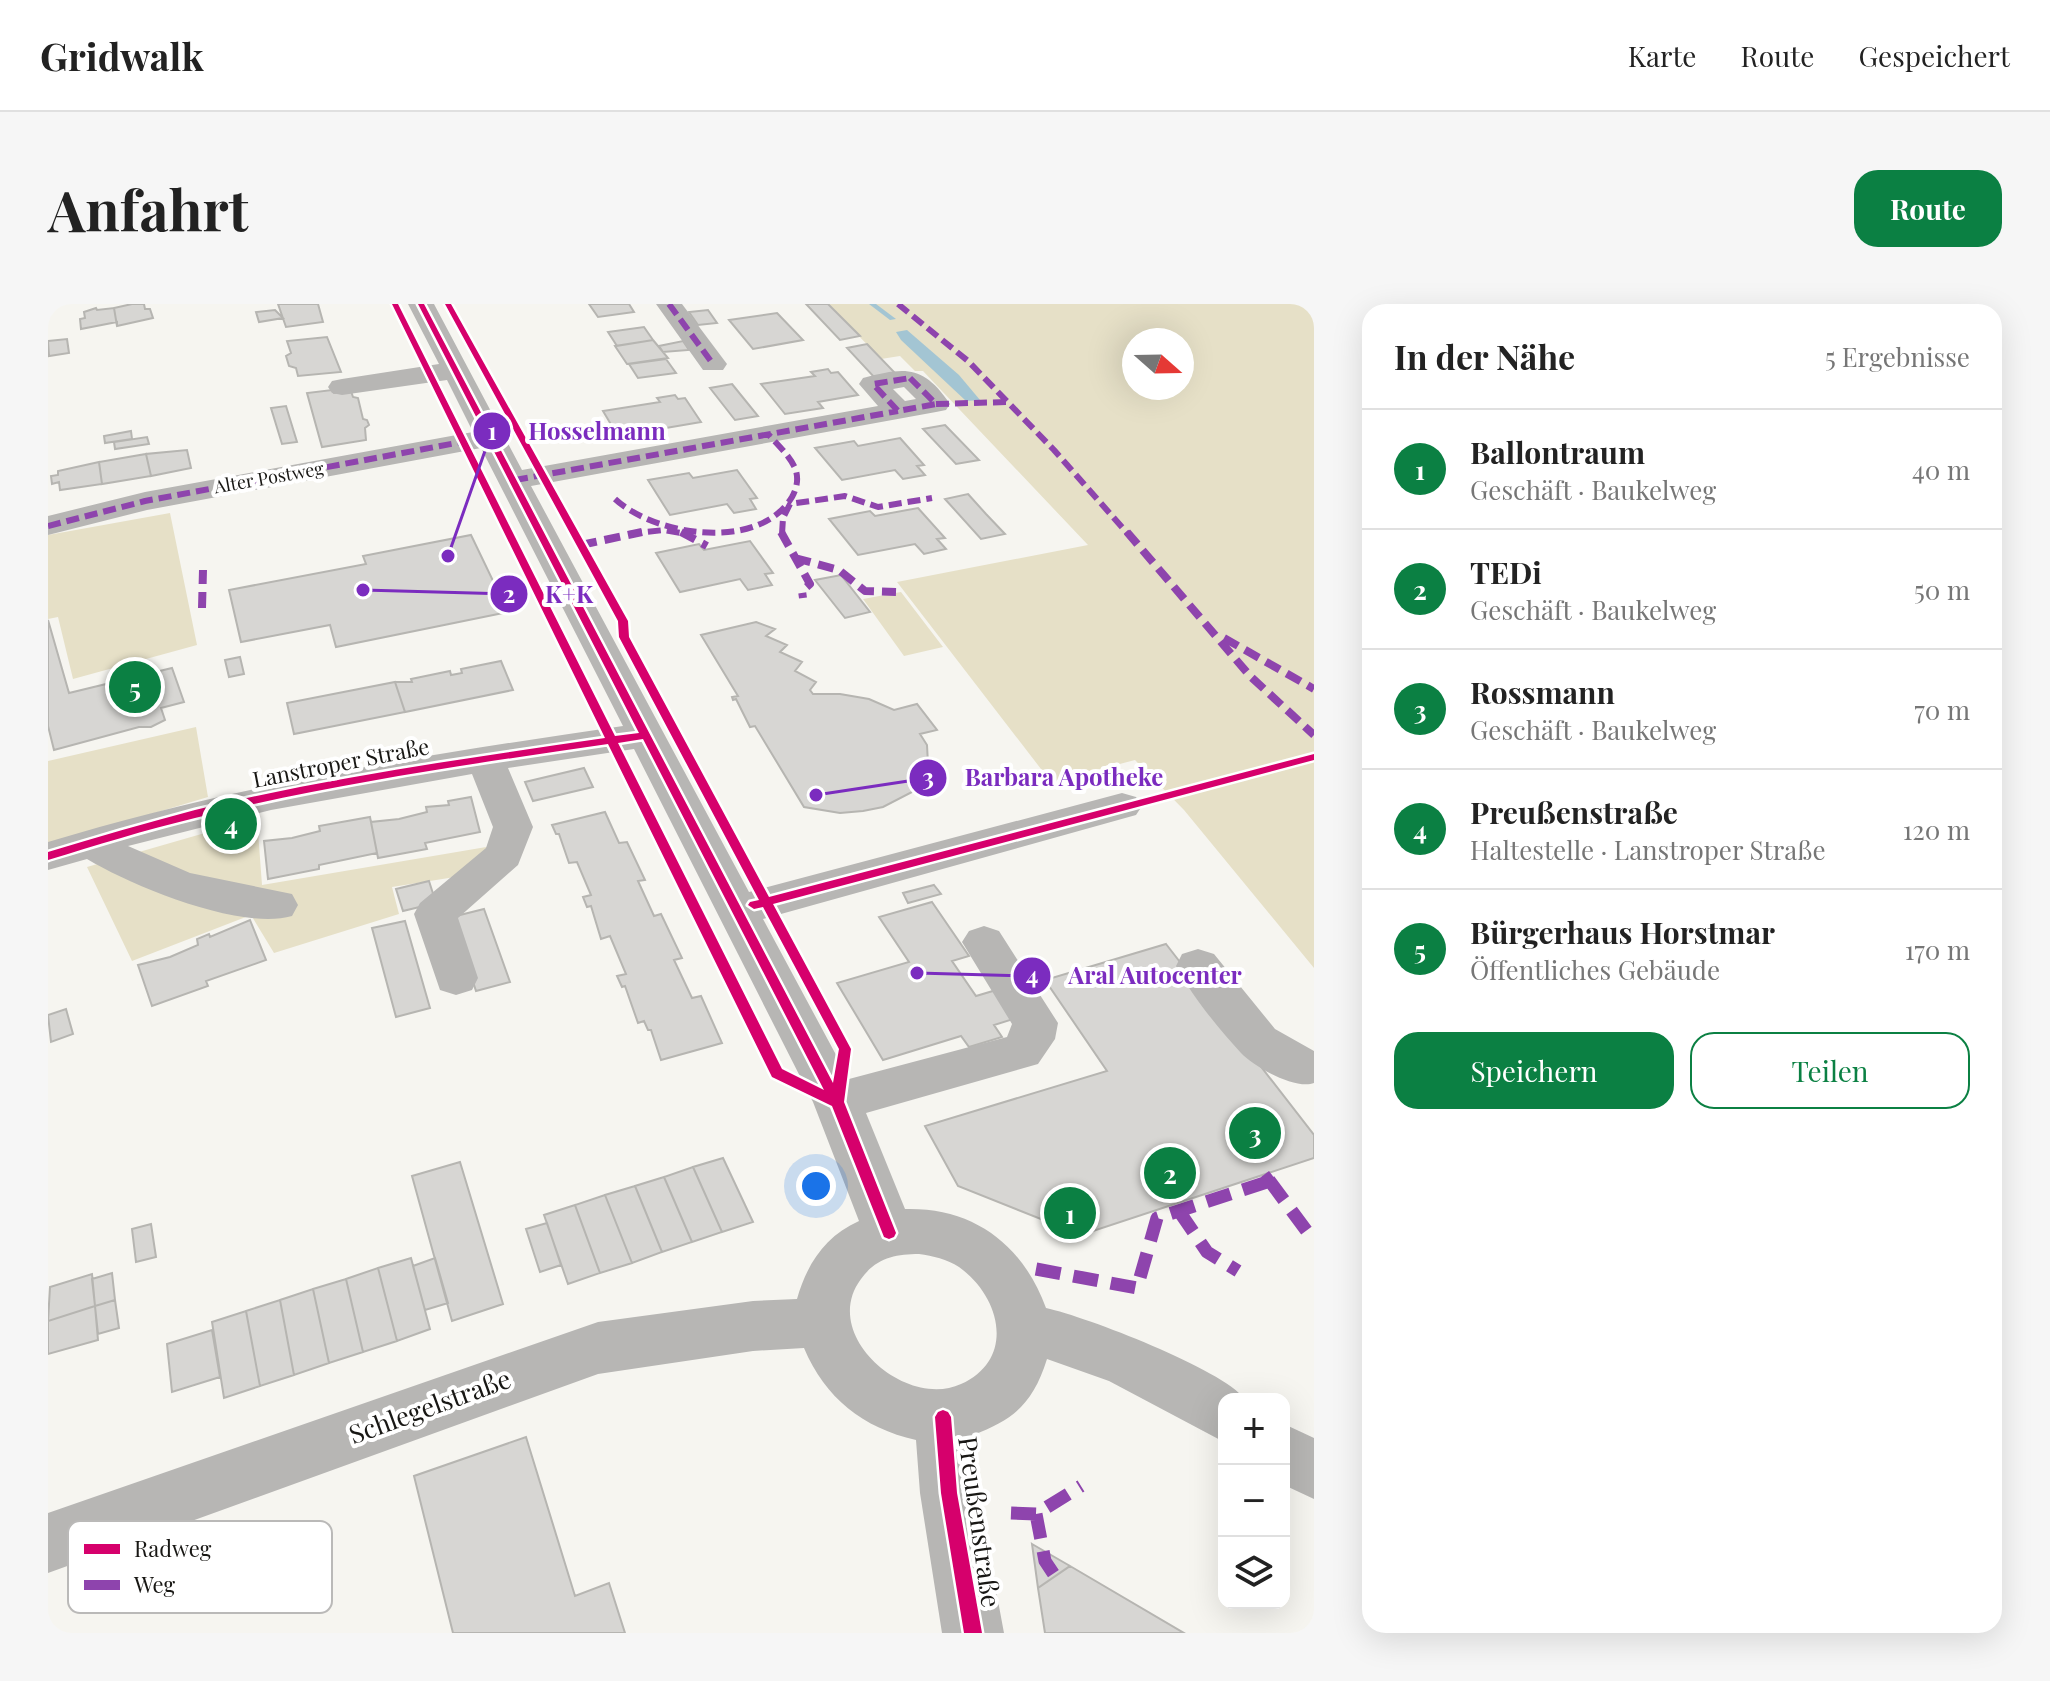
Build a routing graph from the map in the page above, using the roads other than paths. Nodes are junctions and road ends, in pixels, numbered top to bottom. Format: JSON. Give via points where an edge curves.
{"nodes":[{"id":1,"x":421,"y":304,"type":"edge"},
{"id":2,"x":669,"y":304,"type":"edge"},
{"id":3,"x":713,"y":364,"type":"dead end"},
{"id":4,"x":456,"y":370,"type":"junction"},
{"id":5,"x":342,"y":387,"type":"dead end"},
{"id":6,"x":898,"y":411,"type":"dead end"},
{"id":7,"x":491,"y":437,"type":"junction"},
{"id":8,"x":515,"y":480,"type":"junction"},
{"id":9,"x":48,"y":526,"type":"edge"},
{"id":10,"x":647,"y":735,"type":"junction"},
{"id":11,"x":485,"y":758,"type":"junction"},
{"id":12,"x":1122,"y":806,"type":"dead end"},
{"id":13,"x":90,"y":842,"type":"junction"},
{"id":14,"x":48,"y":856,"type":"edge"},
{"id":15,"x":277,"y":905,"type":"dead end"},
{"id":16,"x":739,"y":910,"type":"junction"},
{"id":17,"x":984,"y":942,"type":"dead end"},
{"id":18,"x":1198,"y":966,"type":"dead end"},
{"id":19,"x":456,"y":978,"type":"dead end"},
{"id":20,"x":1304,"y":1068,"type":"dead end"},
{"id":21,"x":837,"y":1102,"type":"junction"},
{"id":22,"x":889,"y":1233,"type":"junction"},
{"id":23,"x":823,"y":1322,"type":"junction"},
{"id":24,"x":1025,"y":1329,"type":"junction"},
{"id":25,"x":1218,"y":1411,"type":"edge"},
{"id":26,"x":943,"y":1417,"type":"junction"},
{"id":27,"x":1290,"y":1456,"type":"edge"},
{"id":28,"x":1314,"y":1470,"type":"edge"},
{"id":29,"x":110,"y":1521,"type":"edge"},
{"id":30,"x":68,"y":1536,"type":"edge"},
{"id":31,"x":48,"y":1543,"type":"edge"},
{"id":32,"x":973,"y":1633,"type":"edge"}],
"edges":[{"from":1,"to":4,"type":"street"},
{"from":2,"to":3,"type":"street"},
{"from":4,"to":5,"type":"street"},
{"from":4,"to":7,"type":"street"},
{"from":6,"to":8,"type":"street"},
{"from":7,"to":8,"type":"street"},
{"from":7,"to":9,"type":"street","name":"Alter Postweg","via":[[171,496]]},
{"from":8,"to":10,"type":"street"},
{"from":10,"to":11,"type":"street","name":"Lanstroper Straße"},
{"from":10,"to":16,"type":"street"},
{"from":11,"to":13,"type":"street","name":"Lanstroper Straße","via":[[216,807]]},
{"from":11,"to":19,"type":"street","via":[[513,827],[504,855],[435,914]]},
{"from":12,"to":16,"type":"street"},
{"from":13,"to":14,"type":"street","name":"Lanstroper Straße"},
{"from":13,"to":15,"type":"street","via":[[176,887]]},
{"from":16,"to":21,"type":"street"},
{"from":17,"to":21,"type":"street","via":[[1035,1023],[1032,1039],[1022,1051]]},
{"from":18,"to":20,"type":"street","via":[[1259,1042]]},
{"from":21,"to":22,"type":"street"},
{"from":22,"to":23,"type":"street","via":[[860,1245],[838,1265],[825,1291]]},
{"from":22,"to":24,"type":"street","via":[[949,1237],[978,1251],[1002,1272],[1018,1299]]},
{"from":23,"to":26,"type":"street","via":[[831,1352],[850,1379],[877,1401],[909,1414]]},
{"from":23,"to":29,"type":"street","name":"Schlegelstraße","via":[[753,1326],[598,1348]]},
{"from":24,"to":25,"type":"street","via":[[1100,1348]]},
{"from":24,"to":26,"type":"street","via":[[1021,1360],[1005,1388],[977,1407]]},
{"from":26,"to":32,"type":"street","name":"Preußenstraße","via":[[949,1493]]},
{"from":27,"to":28,"type":"street"},
{"from":30,"to":31,"type":"street","name":"Schlegelstraße"}]}
